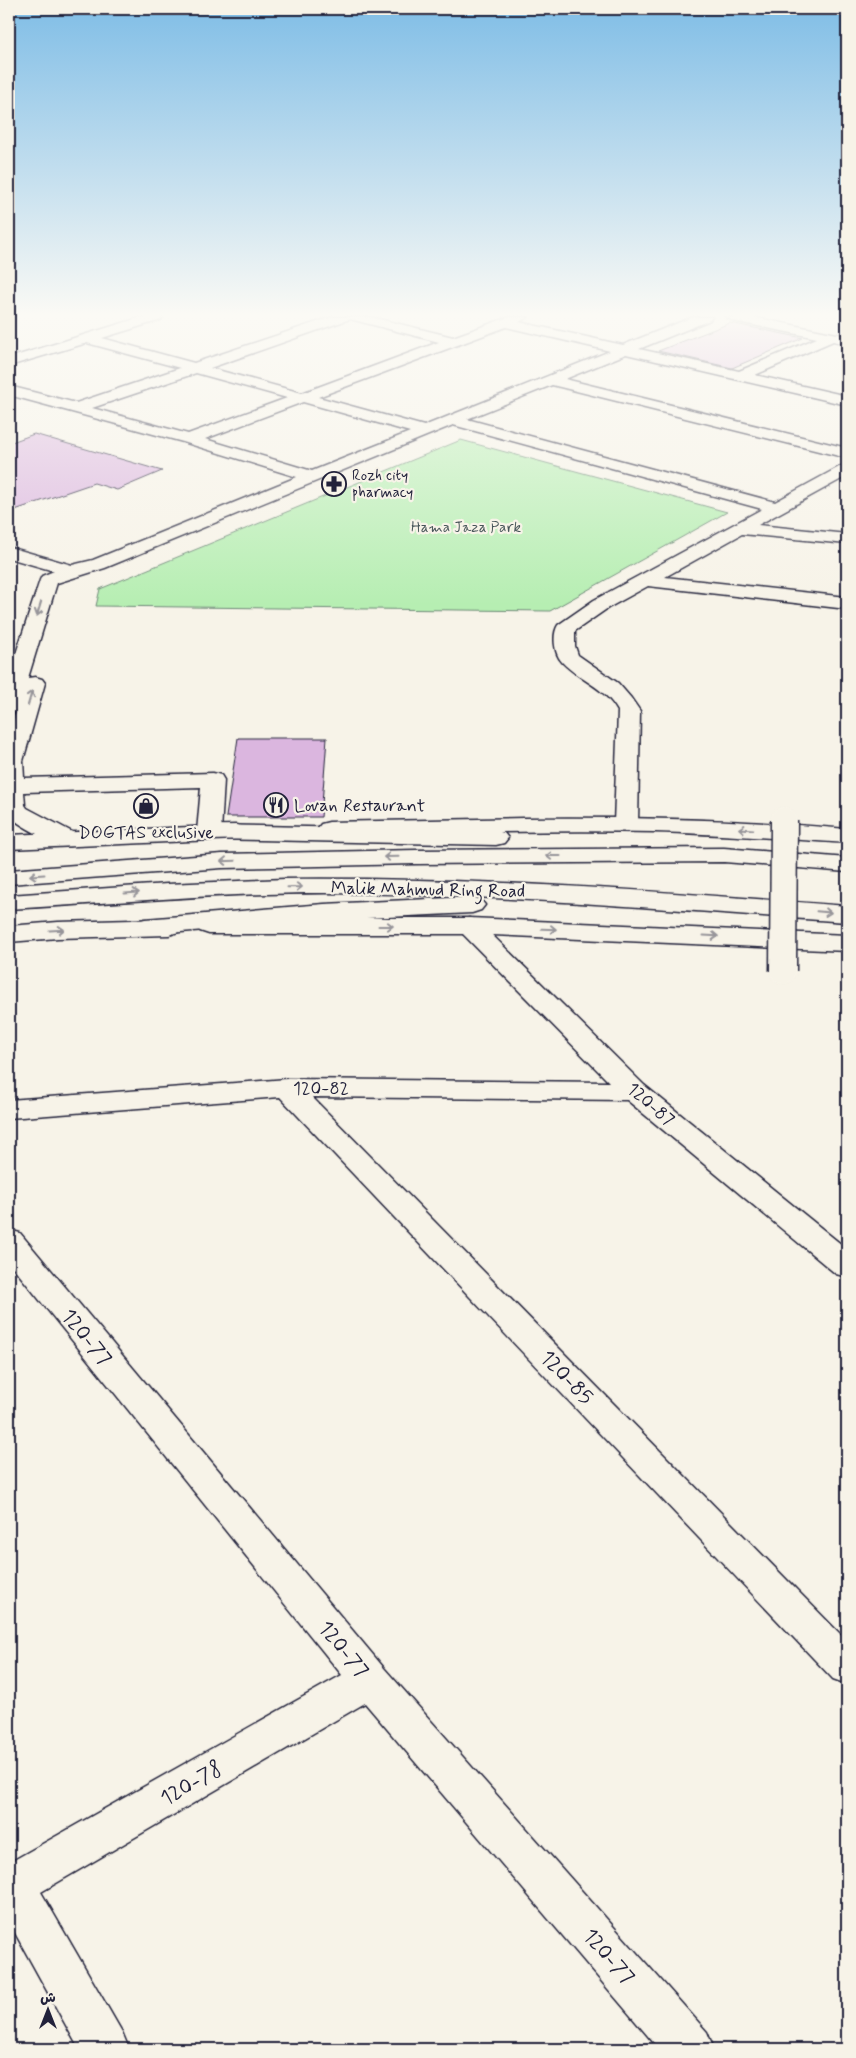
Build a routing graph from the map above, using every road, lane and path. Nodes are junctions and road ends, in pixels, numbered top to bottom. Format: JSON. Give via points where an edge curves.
{"nodes":[{"id":1,"x":89,"y":413,"type":"edge"},
{"id":2,"x":261,"y":413,"type":"edge"},
{"id":3,"x":359,"y":413,"type":"edge"},
{"id":4,"x":469,"y":413,"type":"edge"},
{"id":5,"x":685,"y":413,"type":"edge"},
{"id":6,"x":452,"y":420,"type":"junction"},
{"id":7,"x":425,"y":431,"type":"junction"},
{"id":8,"x":189,"y":439,"type":"junction"},
{"id":9,"x":847,"y":453,"type":"edge"},
{"id":10,"x":843,"y":473,"type":"edge"},
{"id":11,"x":313,"y":477,"type":"junction"},
{"id":12,"x":775,"y":507,"type":"junction"},
{"id":13,"x":739,"y":528,"type":"junction"},
{"id":14,"x":847,"y":539,"type":"edge"},
{"id":15,"x":9,"y":552,"type":"edge"},
{"id":16,"x":9,"y":566,"type":"edge"},
{"id":17,"x":81,"y":574,"type":"junction"},
{"id":18,"x":49,"y":580,"type":"junction"},
{"id":19,"x":646,"y":580,"type":"junction"},
{"id":20,"x":847,"y":603,"type":"edge"},
{"id":21,"x":9,"y":707,"type":"edge"},
{"id":22,"x":13,"y":785,"type":"junction"},
{"id":23,"x":784,"y":820,"type":"dead end"},
{"id":24,"x":626,"y":824,"type":"junction"},
{"id":25,"x":209,"y":832,"type":"junction"},
{"id":26,"x":847,"y":836,"type":"edge"},
{"id":27,"x":68,"y":839,"type":"junction"},
{"id":28,"x":9,"y":842,"type":"edge"},
{"id":29,"x":724,"y":855,"type":"junction"},
{"id":30,"x":847,"y":865,"type":"edge"},
{"id":31,"x":9,"y":877,"type":"edge"},
{"id":32,"x":688,"y":900,"type":"junction"},
{"id":33,"x":9,"y":902,"type":"edge"},
{"id":34,"x":847,"y":914,"type":"edge"},
{"id":35,"x":469,"y":926,"type":"junction"},
{"id":36,"x":145,"y":927,"type":"junction"},
{"id":37,"x":9,"y":934,"type":"edge"},
{"id":38,"x":847,"y":943,"type":"edge"},
{"id":39,"x":784,"y":971,"type":"dead end"},
{"id":40,"x":287,"y":1088,"type":"junction"},
{"id":41,"x":634,"y":1091,"type":"junction"},
{"id":42,"x":9,"y":1109,"type":"edge"},
{"id":43,"x":9,"y":1241,"type":"edge"},
{"id":44,"x":847,"y":1266,"type":"edge"},
{"id":45,"x":847,"y":1667,"type":"edge"},
{"id":46,"x":370,"y":1680,"type":"junction"},
{"id":47,"x":11,"y":1882,"type":"edge"},
{"id":48,"x":105,"y":2049,"type":"edge"},
{"id":49,"x":690,"y":2049,"type":"edge"}],
"edges":[{"from":1,"to":8,"type":"main road"},
{"from":2,"to":8,"type":"main road"},
{"from":3,"to":7,"type":"main road"},
{"from":4,"to":6,"type":"main road"},
{"from":5,"to":9,"type":"main road"},
{"from":6,"to":7,"type":"main road"},
{"from":6,"to":12,"type":"main road"},
{"from":7,"to":11,"type":"main road"},
{"from":8,"to":11,"type":"main road"},
{"from":10,"to":12,"type":"main road"},
{"from":11,"to":17,"type":"main road"},
{"from":12,"to":13,"type":"main road"},
{"from":13,"to":14,"type":"main road"},
{"from":13,"to":19,"type":"main road"},
{"from":15,"to":17,"type":"main road"},
{"from":16,"to":18,"type":"main road"},
{"from":17,"to":18,"type":"main road"},
{"from":22,"to":17,"type":"main road","one_way":true,"via":[[12,761],[60,596]]},
{"from":18,"to":21,"type":"main road","one_way":true},
{"from":19,"to":20,"type":"main road"},
{"from":19,"to":24,"type":"main road","via":[[565,629],[569,658],[623,698],[629,711]]},
{"from":22,"to":25,"type":"main road","via":[[212,780]]},
{"from":22,"to":27,"type":"main road","via":[[13,805],[19,813]]},
{"from":23,"to":39,"type":"main road","bridge":true},
{"from":24,"to":25,"type":"main road"},
{"from":26,"to":24,"type":"main road","one_way":true},
{"from":25,"to":27,"type":"main road"},
{"from":25,"to":29,"type":"main road","via":[[559,840]]},
{"from":27,"to":28,"type":"main road"},
{"from":29,"to":30,"type":"main road","name":"Malik Mahmud Ring Road"},
{"from":29,"to":31,"type":"main road","name":"Malik Mahmud Ring Road","one_way":true,"via":[[222,861]]},
{"from":33,"to":32,"type":"main road","name":"Malik Mahmud Ring Road","one_way":true,"via":[[209,888],[323,886],[445,888]]},
{"from":32,"to":34,"type":"main road","name":"Malik Mahmud Ring Road","one_way":true},
{"from":32,"to":36,"type":"main road","via":[[371,910]]},
{"from":36,"to":35,"type":"main road","one_way":true},
{"from":35,"to":38,"type":"main road","one_way":true},
{"from":35,"to":41,"type":"main road","name":"120-87"},
{"from":37,"to":36,"type":"main road","one_way":true},
{"from":40,"to":41,"type":"main road","name":"120-82"},
{"from":40,"to":42,"type":"main road","name":"120-82"},
{"from":40,"to":45,"type":"main road","name":"120-85"},
{"from":41,"to":44,"type":"main road","name":"120-87"},
{"from":43,"to":46,"type":"main road","name":"120-77"},
{"from":46,"to":47,"type":"main road","name":"120-78"},
{"from":46,"to":49,"type":"main road","name":"120-77"},
{"from":47,"to":48,"type":"main road"}]}
